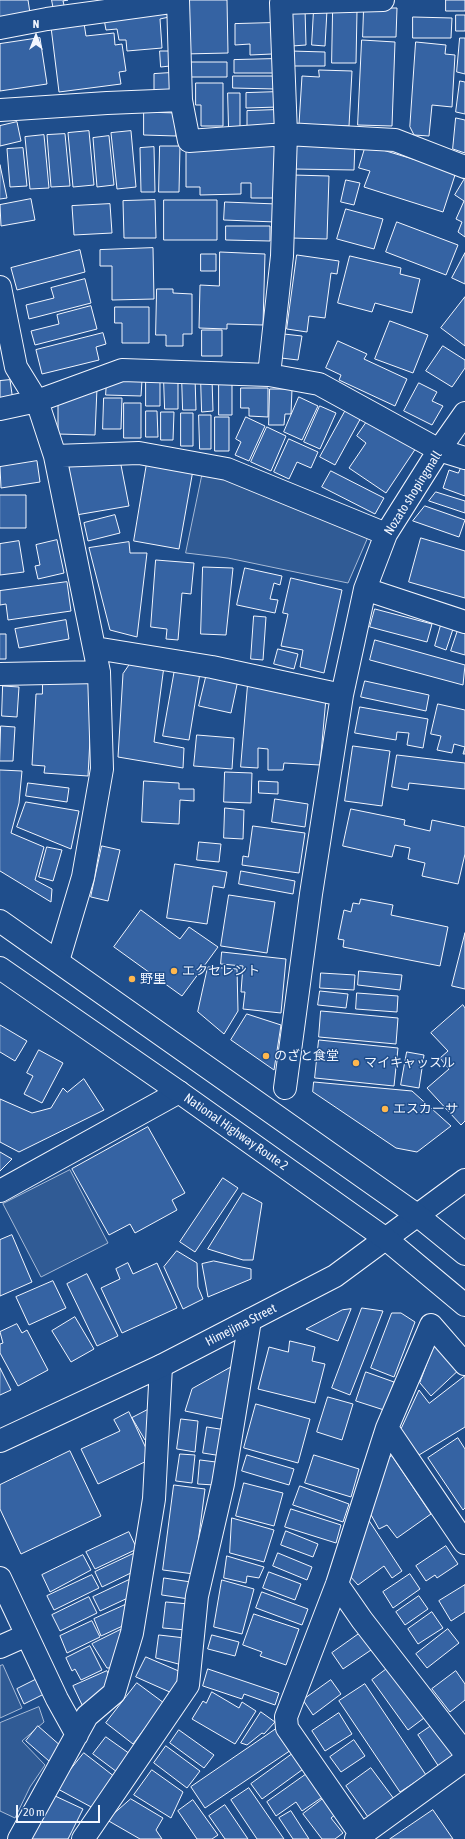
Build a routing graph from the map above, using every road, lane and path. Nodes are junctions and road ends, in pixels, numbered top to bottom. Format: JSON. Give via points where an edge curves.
{"nodes":[{"id":1,"x":383,"y":0,"type":"edge"},
{"id":2,"x":178,"y":1,"type":"edge"},
{"id":3,"x":0,"y":28,"type":"edge"},
{"id":4,"x":182,"y":100,"type":"junction"},
{"id":5,"x":0,"y":110,"type":"edge"},
{"id":6,"x":286,"y":134,"type":"junction"},
{"id":7,"x":465,"y":167,"type":"edge"},
{"id":8,"x":0,"y":287,"type":"edge"},
{"id":9,"x":269,"y":375,"type":"junction"},
{"id":10,"x":37,"y":400,"type":"junction"},
{"id":11,"x":0,"y":409,"type":"edge"},
{"id":12,"x":465,"y":413,"type":"edge"},
{"id":13,"x":439,"y":450,"type":"junction"},
{"id":14,"x":55,"y":456,"type":"junction"},
{"id":15,"x":465,"y":458,"type":"edge"},
{"id":16,"x":386,"y":534,"type":"junction"},
{"id":17,"x":365,"y":590,"type":"junction"},
{"id":18,"x":465,"y":622,"type":"edge"},
{"id":19,"x":95,"y":648,"type":"junction"},
{"id":20,"x":99,"y":672,"type":"junction"},
{"id":21,"x":0,"y":674,"type":"edge"},
{"id":22,"x":342,"y":695,"type":"junction"},
{"id":23,"x":0,"y":921,"type":"edge"},
{"id":24,"x":58,"y":961,"type":"junction"},
{"id":25,"x":0,"y":968,"type":"edge"},
{"id":26,"x":285,"y":1088,"type":"dead end"},
{"id":27,"x":179,"y":1092,"type":"junction"},
{"id":28,"x":465,"y":1180,"type":"edge"},
{"id":29,"x":0,"y":1191,"type":"edge"},
{"id":30,"x":417,"y":1215,"type":"junction"},
{"id":31,"x":386,"y":1239,"type":"junction"},
{"id":32,"x":465,"y":1254,"type":"edge"},
{"id":33,"x":465,"y":1305,"type":"edge"},
{"id":34,"x":250,"y":1320,"type":"junction"},
{"id":35,"x":465,"y":1364,"type":"edge"},
{"id":36,"x":161,"y":1366,"type":"junction"},
{"id":37,"x":387,"y":1428,"type":"junction"},
{"id":38,"x":0,"y":1441,"type":"edge"},
{"id":39,"x":465,"y":1543,"type":"edge"},
{"id":40,"x":0,"y":1578,"type":"edge"},
{"id":41,"x":338,"y":1584,"type":"junction"},
{"id":42,"x":27,"y":1635,"type":"junction"},
{"id":43,"x":0,"y":1647,"type":"edge"},
{"id":44,"x":77,"y":1735,"type":"junction"},
{"id":45,"x":465,"y":1753,"type":"edge"},
{"id":46,"x":465,"y":1760,"type":"edge"},
{"id":47,"x":359,"y":1837,"type":"edge"},
{"id":48,"x":19,"y":1839,"type":"edge"},
{"id":49,"x":83,"y":1839,"type":"edge"}],
"edges":[{"from":1,"to":6,"type":"main road","via":[[282,3]]},
{"from":2,"to":3,"type":"main road"},
{"from":2,"to":4,"type":"main road"},
{"from":4,"to":5,"type":"main road"},
{"from":4,"to":6,"type":"main road","via":[[189,141]]},
{"from":6,"to":7,"type":"main road","via":[[395,140]]},
{"from":6,"to":9,"type":"main road","via":[[282,256]]},
{"from":8,"to":10,"type":"main road","via":[[16,367]]},
{"from":9,"to":10,"type":"main road","via":[[122,370]]},
{"from":9,"to":13,"type":"main road","via":[[318,384]]},
{"from":10,"to":11,"type":"main road"},
{"from":10,"to":14,"type":"main road"},
{"from":12,"to":13,"type":"main road","name":"Nozato shopingmall"},
{"from":13,"to":15,"type":"main road"},
{"from":13,"to":16,"type":"main road","name":"Nozato shopingmall"},
{"from":14,"to":16,"type":"main road","via":[[139,453],[227,469]]},
{"from":14,"to":19,"type":"main road"},
{"from":16,"to":17,"type":"main road","name":"Nozato shopingmall"},
{"from":17,"to":18,"type":"main road"},
{"from":17,"to":22,"type":"main road","name":"Nozato shopingmall"},
{"from":19,"to":20,"type":"main road"},
{"from":19,"to":22,"type":"main road","via":[[212,667]]},
{"from":20,"to":21,"type":"main road"},
{"from":20,"to":24,"type":"main road","via":[[102,769],[83,877]]},
{"from":22,"to":26,"type":"main road","name":"Nozato shopingmall","via":[[311,894]]},
{"from":23,"to":24,"type":"main road"},
{"from":24,"to":30,"type":"main road"},
{"from":25,"to":27,"type":"main road","name":"National Highway Route 2"},
{"from":27,"to":29,"type":"main road"},
{"from":27,"to":31,"type":"main road","name":"National Highway Route 2"},
{"from":28,"to":30,"type":"main road","name":"Himejima Street"},
{"from":30,"to":31,"type":"main road","name":"Himejima Street"},
{"from":30,"to":32,"type":"main road"},
{"from":31,"to":33,"type":"main road","name":"National Highway Route 2"},
{"from":31,"to":34,"type":"main road","name":"Himejima Street","via":[[335,1276]]},
{"from":34,"to":36,"type":"main road","name":"Himejima Street"},
{"from":34,"to":49,"type":"main road","via":[[223,1484],[197,1596],[188,1685]]},
{"from":35,"to":37,"type":"main road","via":[[431,1325]]},
{"from":36,"to":38,"type":"main road","name":"Himejima Street"},
{"from":36,"to":44,"type":"main road","via":[[154,1499],[132,1633],[114,1693],[87,1716]]},
{"from":37,"to":39,"type":"main road"},
{"from":37,"to":41,"type":"main road"},
{"from":40,"to":42,"type":"main road"},
{"from":41,"to":45,"type":"main road","via":[[362,1620]]},
{"from":41,"to":47,"type":"main road","via":[[286,1717],[287,1728]]},
{"from":42,"to":43,"type":"main road"},
{"from":42,"to":44,"type":"main road"},
{"from":44,"to":48,"type":"main road"},
{"from":46,"to":47,"type":"main road"}]}
